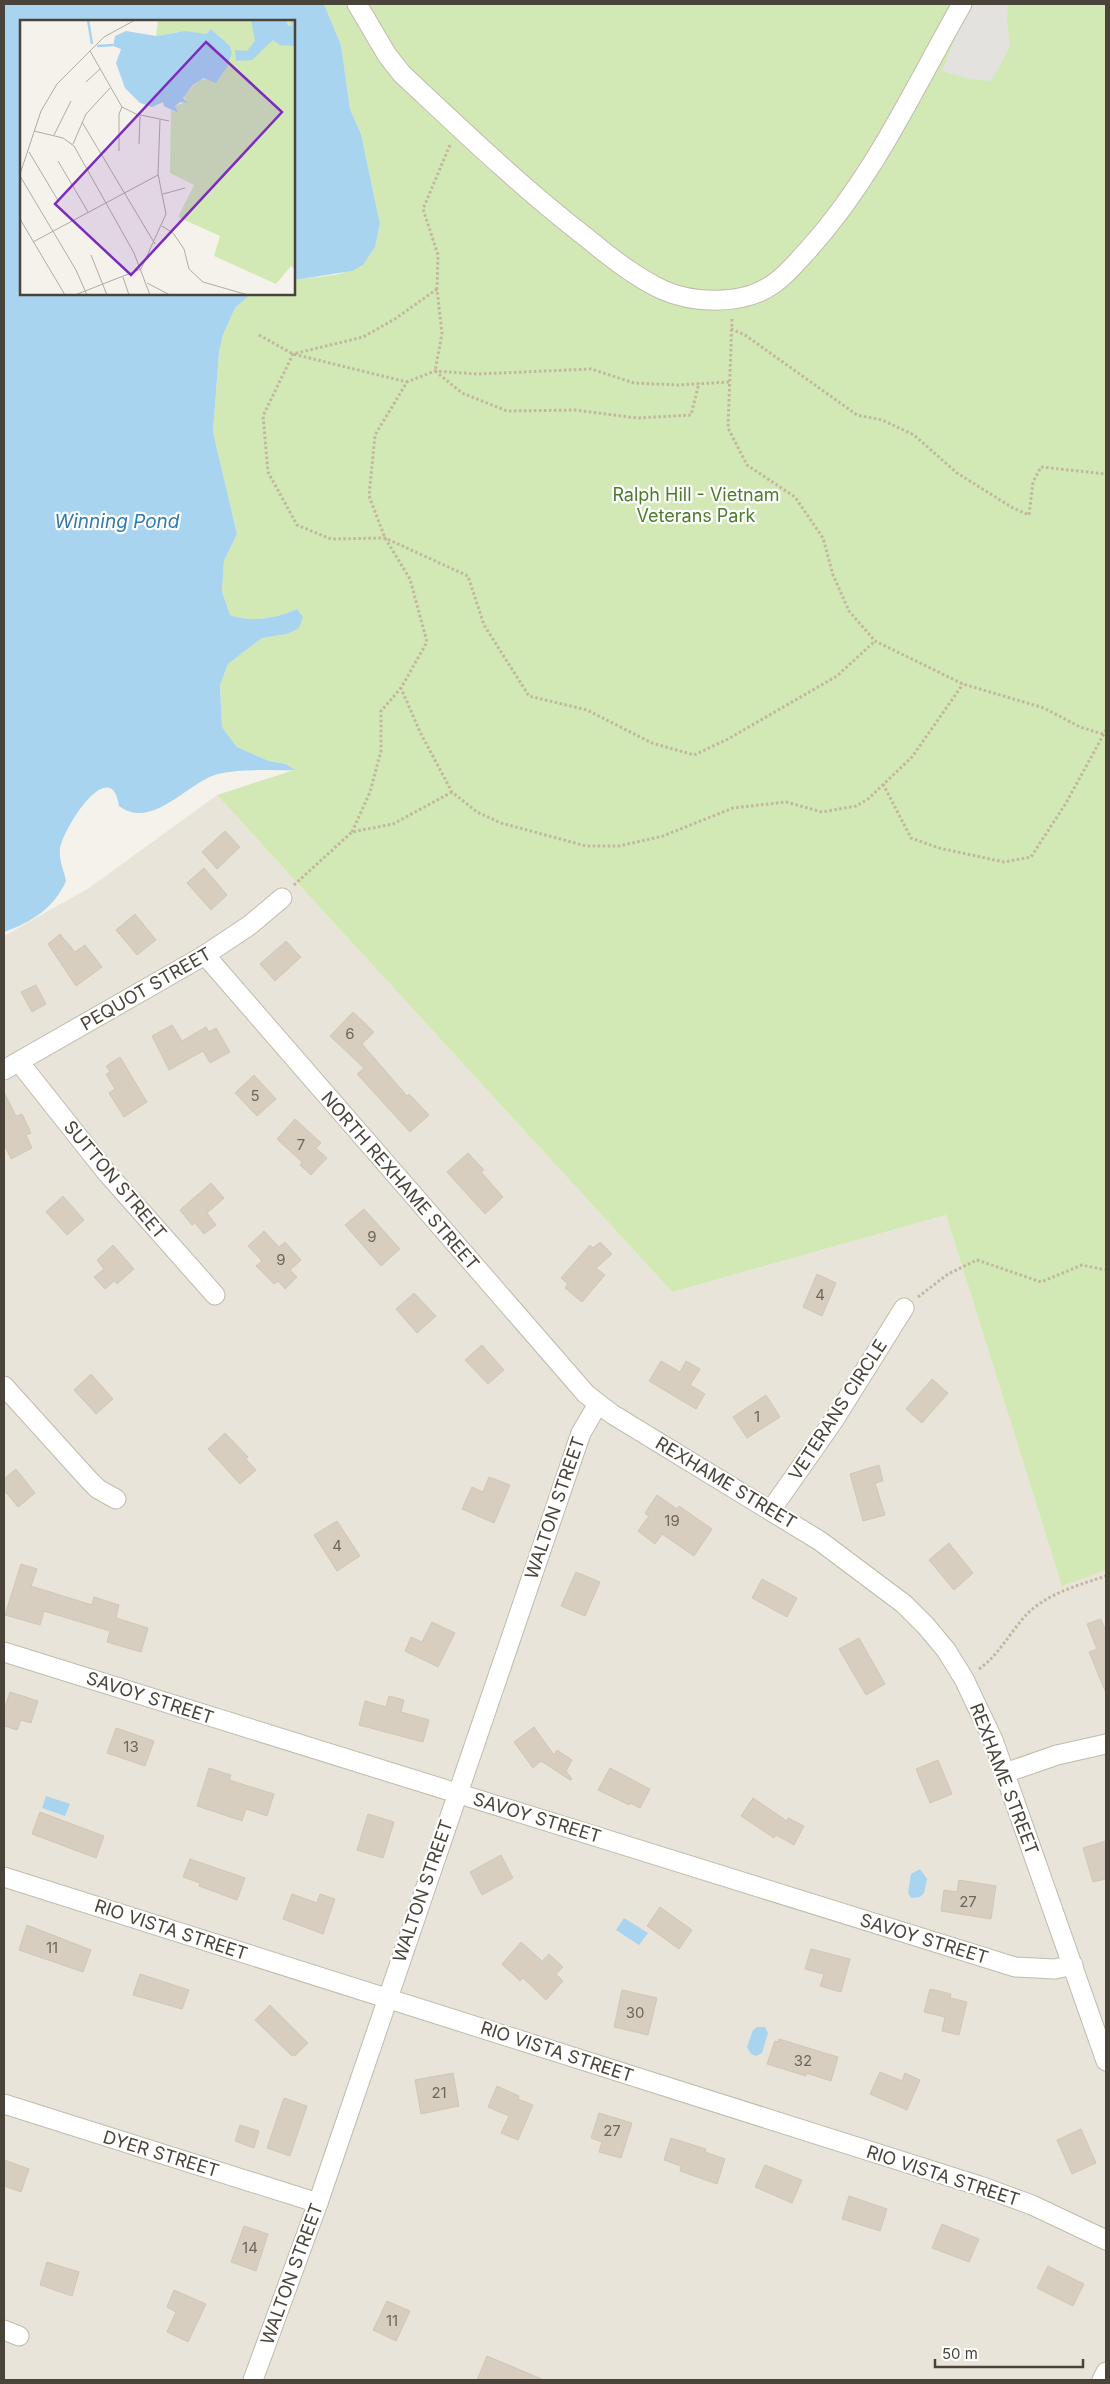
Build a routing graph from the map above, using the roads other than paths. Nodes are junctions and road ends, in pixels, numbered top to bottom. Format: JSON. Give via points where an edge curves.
{"nodes":[{"id":1,"x":357,"y":4,"type":"edge"},
{"id":2,"x":962,"y":4,"type":"edge"},
{"id":3,"x":282,"y":898,"type":"road end"},
{"id":4,"x":205,"y":955,"type":"junction"},
{"id":5,"x":12,"y":1066,"type":"edge"},
{"id":6,"x":215,"y":1295,"type":"dead end"},
{"id":7,"x":904,"y":1308,"type":"road end"},
{"id":8,"x":4,"y":1386,"type":"edge"},
{"id":9,"x":598,"y":1404,"type":"junction"},
{"id":10,"x":116,"y":1499,"type":"dead end"},
{"id":11,"x":771,"y":1510,"type":"junction"},
{"id":12,"x":4,"y":1652,"type":"edge"},
{"id":13,"x":1106,"y":1744,"type":"edge"},
{"id":14,"x":1005,"y":1773,"type":"junction"},
{"id":15,"x":457,"y":1792,"type":"junction"},
{"id":16,"x":4,"y":1877,"type":"edge"},
{"id":17,"x":1073,"y":1965,"type":"junction"},
{"id":18,"x":387,"y":1998,"type":"junction"},
{"id":19,"x":1106,"y":2061,"type":"edge"},
{"id":20,"x":4,"y":2104,"type":"edge"},
{"id":21,"x":318,"y":2203,"type":"junction"},
{"id":22,"x":1106,"y":2240,"type":"edge"},
{"id":23,"x":1106,"y":2372,"type":"edge"},
{"id":24,"x":253,"y":2380,"type":"edge"},
{"id":25,"x":1102,"y":2380,"type":"edge"}],
"edges":[{"from":1,"to":2,"type":"street","via":[[386,55],[402,74],[558,216],[648,282],[679,296],[706,300],[733,298],[768,288],[804,255],[829,226],[892,134]]},
{"from":3,"to":4,"type":"street","name":"PEQUOT STREET","via":[[250,925]]},
{"from":4,"to":5,"type":"street","name":"PEQUOT STREET"},
{"from":4,"to":9,"type":"street","name":"NORTH REXHAME STREET","via":[[574,1381]]},
{"from":5,"to":6,"type":"street","name":"SUTTON STREET"},
{"from":7,"to":11,"type":"street","name":"VETERANS CIRCLE","via":[[834,1420]]},
{"from":8,"to":10,"type":"street","via":[[89,1480]]},
{"from":9,"to":11,"type":"street","name":"REXHAME STREET"},
{"from":9,"to":15,"type":"street","name":"WALTON STREET","via":[[581,1433]]},
{"from":11,"to":14,"type":"street","name":"REXHAME STREET","via":[[820,1541],[904,1604],[926,1626],[964,1679]]},
{"from":12,"to":15,"type":"street","name":"SAVOY STREET"},
{"from":13,"to":14,"type":"street","via":[[1057,1755]]},
{"from":14,"to":17,"type":"street","name":"REXHAME STREET"},
{"from":15,"to":17,"type":"street","name":"SAVOY STREET","via":[[1015,1967],[1055,1969]]},
{"from":15,"to":18,"type":"street","name":"WALTON STREET"},
{"from":16,"to":18,"type":"street","name":"RIO VISTA STREET"},
{"from":17,"to":19,"type":"street","name":"REXHAME STREET"},
{"from":18,"to":21,"type":"street","name":"WALTON STREET"},
{"from":18,"to":22,"type":"street","name":"RIO VISTA STREET","via":[[980,2186],[1032,2205]]},
{"from":20,"to":21,"type":"street","name":"DYER STREET"},
{"from":21,"to":24,"type":"street","name":"WALTON STREET"},
{"from":23,"to":25,"type":"street"}]}
